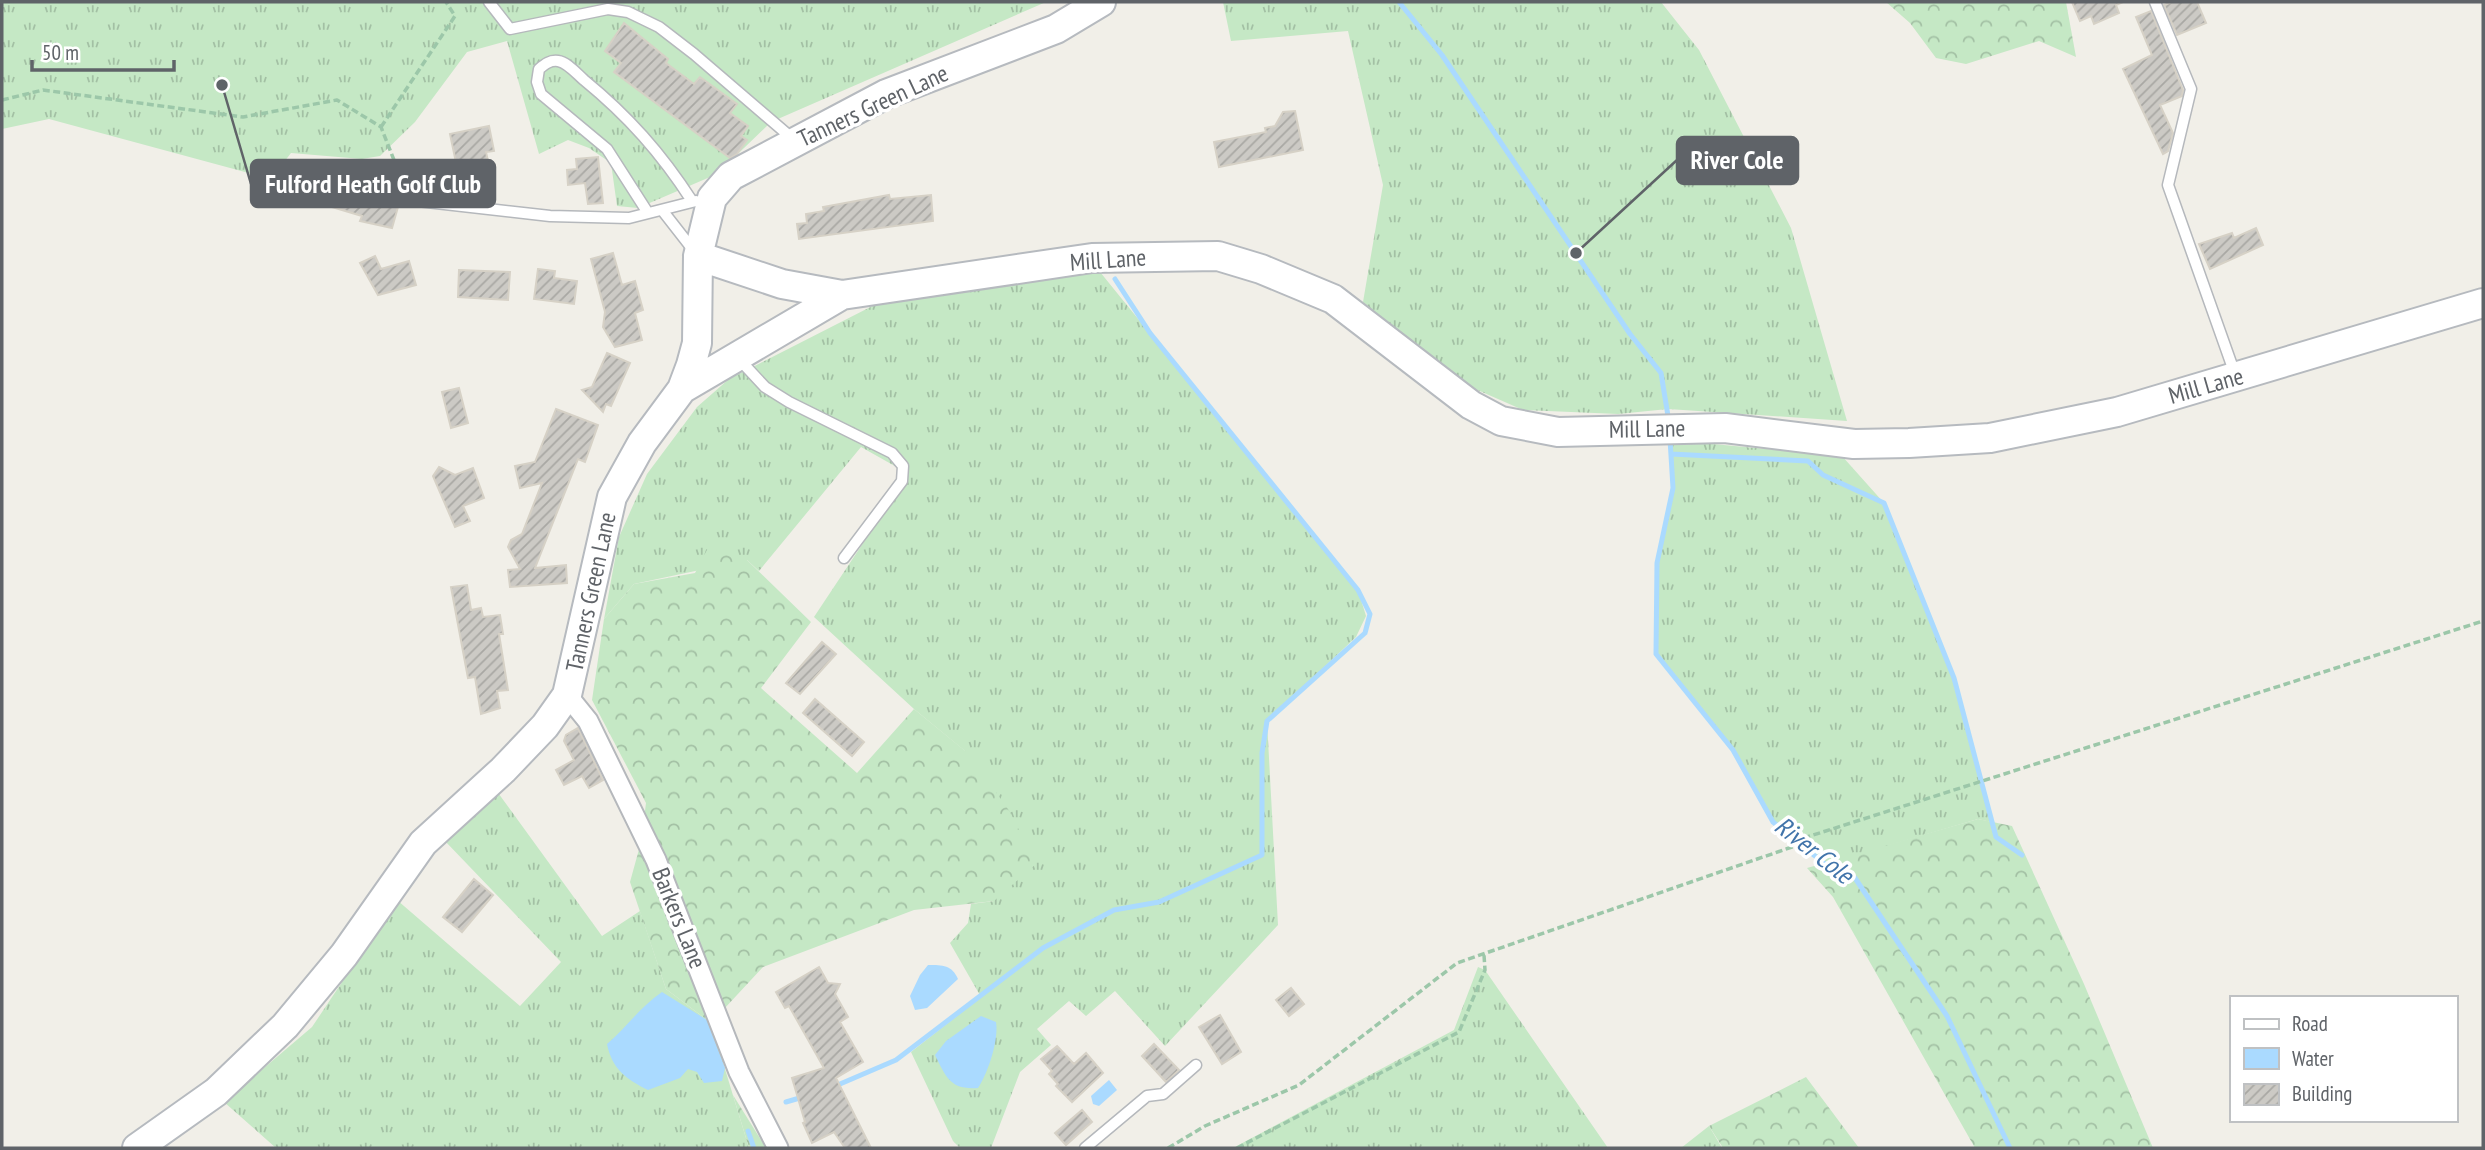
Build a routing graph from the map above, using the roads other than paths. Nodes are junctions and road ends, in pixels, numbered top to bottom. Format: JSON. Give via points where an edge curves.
{"nodes":[{"id":1,"x":489,"y":2,"type":"edge"},
{"id":2,"x":1101,"y":2,"type":"edge"},
{"id":3,"x":2155,"y":2,"type":"edge"},
{"id":4,"x":796,"y":141,"type":"junction"},
{"id":5,"x":409,"y":200,"type":"road end"},
{"id":6,"x":702,"y":200,"type":"junction"},
{"id":7,"x":662,"y":210,"type":"junction"},
{"id":8,"x":648,"y":213,"type":"junction"},
{"id":9,"x":698,"y":256,"type":"junction"},
{"id":10,"x":842,"y":295,"type":"junction"},
{"id":11,"x":2483,"y":303,"type":"edge"},
{"id":12,"x":738,"y":358,"type":"junction"},
{"id":13,"x":2236,"y":377,"type":"junction"},
{"id":14,"x":682,"y":388,"type":"junction"},
{"id":15,"x":844,"y":558,"type":"dead end"},
{"id":16,"x":567,"y":695,"type":"junction"},
{"id":17,"x":1196,"y":1065,"type":"dead end"},
{"id":18,"x":137,"y":1148,"type":"edge"},
{"id":19,"x":778,"y":1148,"type":"edge"},
{"id":20,"x":1085,"y":1148,"type":"edge"}],
"edges":[{"from":1,"to":4,"type":"lane","via":[[510,29],[608,9],[640,17],[694,54]]},
{"from":2,"to":4,"type":"street","name":"Tanners Green Lane","via":[[1056,29],[886,94]]},
{"from":3,"to":13,"type":"lane","via":[[2191,89],[2168,185]]},
{"from":4,"to":6,"type":"street","name":"Tanners Green Lane","via":[[731,176]]},
{"from":5,"to":8,"type":"lane","via":[[550,216],[629,218]]},
{"from":6,"to":7,"type":"lane"},
{"from":6,"to":8,"type":"lane","via":[[638,128],[573,70],[560,61],[548,62],[539,69],[541,94],[607,149]]},
{"from":6,"to":9,"type":"street","name":"Tanners Green Lane"},
{"from":7,"to":8,"type":"lane"},
{"from":7,"to":9,"type":"lane"},
{"from":9,"to":10,"type":"street","name":"Mill Lane","via":[[782,284]]},
{"from":9,"to":14,"type":"street","name":"Tanners Green Lane","via":[[697,343]]},
{"from":10,"to":12,"type":"street","name":"Mill Lane"},
{"from":10,"to":13,"type":"street","name":"Mill Lane","via":[[1092,258],[1218,256],[1333,299],[1471,405],[1501,421],[1558,432],[1725,428],[1854,444],[1990,438],[2117,412]]},
{"from":11,"to":13,"type":"street","name":"Mill Lane"},
{"from":12,"to":14,"type":"street","name":"Mill Lane"},
{"from":12,"to":15,"type":"lane","via":[[765,387],[892,453],[902,466],[902,481]]},
{"from":14,"to":16,"type":"street","name":"Tanners Green Lane","via":[[642,443],[612,497]]},
{"from":16,"to":18,"type":"street","name":"Tanners Green Lane","via":[[503,770],[423,843],[311,999],[216,1093]]},
{"from":16,"to":19,"type":"street","name":"Barkers Lane","via":[[588,721],[656,860],[739,1072]]},
{"from":17,"to":20,"type":"lane","via":[[1163,1094],[1147,1096]]}]}
